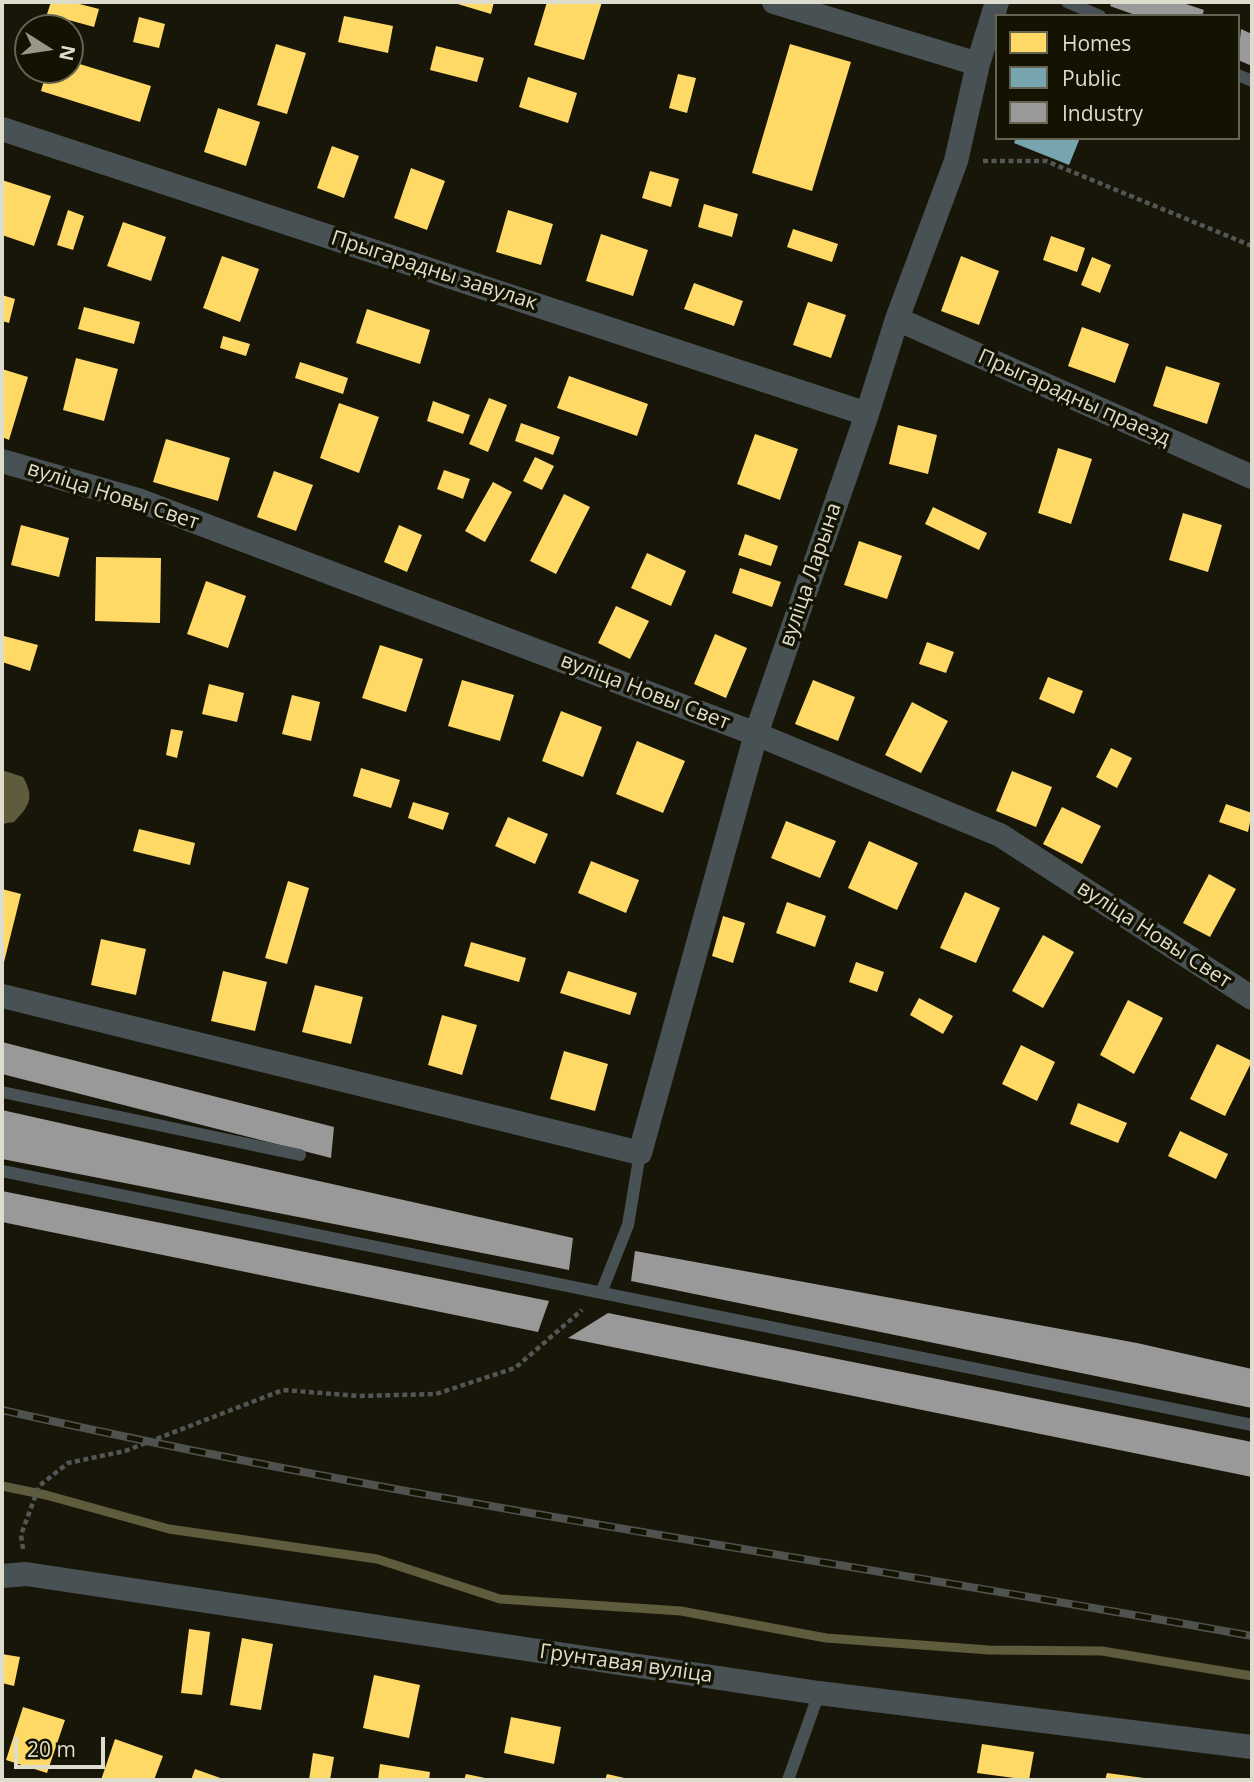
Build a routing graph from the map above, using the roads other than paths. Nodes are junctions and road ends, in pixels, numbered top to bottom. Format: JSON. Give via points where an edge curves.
{"nodes":[{"id":1,"x":774,"y":2,"type":"edge"},
{"id":2,"x":997,"y":2,"type":"edge"},
{"id":3,"x":1067,"y":2,"type":"edge"},
{"id":4,"x":1095,"y":14,"type":"edge"},
{"id":5,"x":978,"y":64,"type":"junction"},
{"id":6,"x":2,"y":129,"type":"edge"},
{"id":7,"x":897,"y":319,"type":"junction"},
{"id":8,"x":867,"y":414,"type":"junction"},
{"id":9,"x":2,"y":461,"type":"edge"},
{"id":10,"x":1252,"y":477,"type":"edge"},
{"id":11,"x":755,"y":734,"type":"junction"},
{"id":12,"x":2,"y":996,"type":"edge"},
{"id":13,"x":1252,"y":998,"type":"edge"},
{"id":14,"x":2,"y":1092,"type":"edge"},
{"id":15,"x":640,"y":1153,"type":"junction"},
{"id":16,"x":300,"y":1155,"type":"dead end"},
{"id":17,"x":2,"y":1171,"type":"edge"},
{"id":18,"x":601,"y":1293,"type":"junction"},
{"id":19,"x":1252,"y":1425,"type":"edge"},
{"id":20,"x":2,"y":1576,"type":"edge"},
{"id":21,"x":820,"y":1693,"type":"junction"},
{"id":22,"x":1252,"y":1747,"type":"edge"},
{"id":23,"x":788,"y":1780,"type":"edge"}],
"edges":[{"from":1,"to":5,"type":"street"},
{"from":2,"to":5,"type":"street","name":"вуліца Ларына"},
{"from":3,"to":4,"type":"lane"},
{"from":5,"to":7,"type":"street","name":"вуліца Ларына","via":[[956,161]]},
{"from":6,"to":8,"type":"street","name":"Прыгарадны завулак"},
{"from":7,"to":8,"type":"street","name":"вуліца Ларына"},
{"from":7,"to":10,"type":"street","name":"Прыгарадны праезд"},
{"from":8,"to":11,"type":"street","name":"вуліца Ларына"},
{"from":9,"to":11,"type":"street","name":"вуліца Новы Свет","via":[[138,500]]},
{"from":11,"to":13,"type":"street","name":"вуліца Новы Свет","via":[[1000,835]]},
{"from":11,"to":15,"type":"street","name":"вуліца Ларына"},
{"from":12,"to":15,"type":"street"},
{"from":14,"to":16,"type":"lane"},
{"from":15,"to":18,"type":"lane","via":[[628,1225]]},
{"from":17,"to":18,"type":"lane"},
{"from":18,"to":19,"type":"lane"},
{"from":20,"to":21,"type":"street","name":"Грунтавая вуліца","via":[[26,1574]]},
{"from":21,"to":22,"type":"street","name":"Грунтавая вуліца"},
{"from":21,"to":23,"type":"lane"}]}
